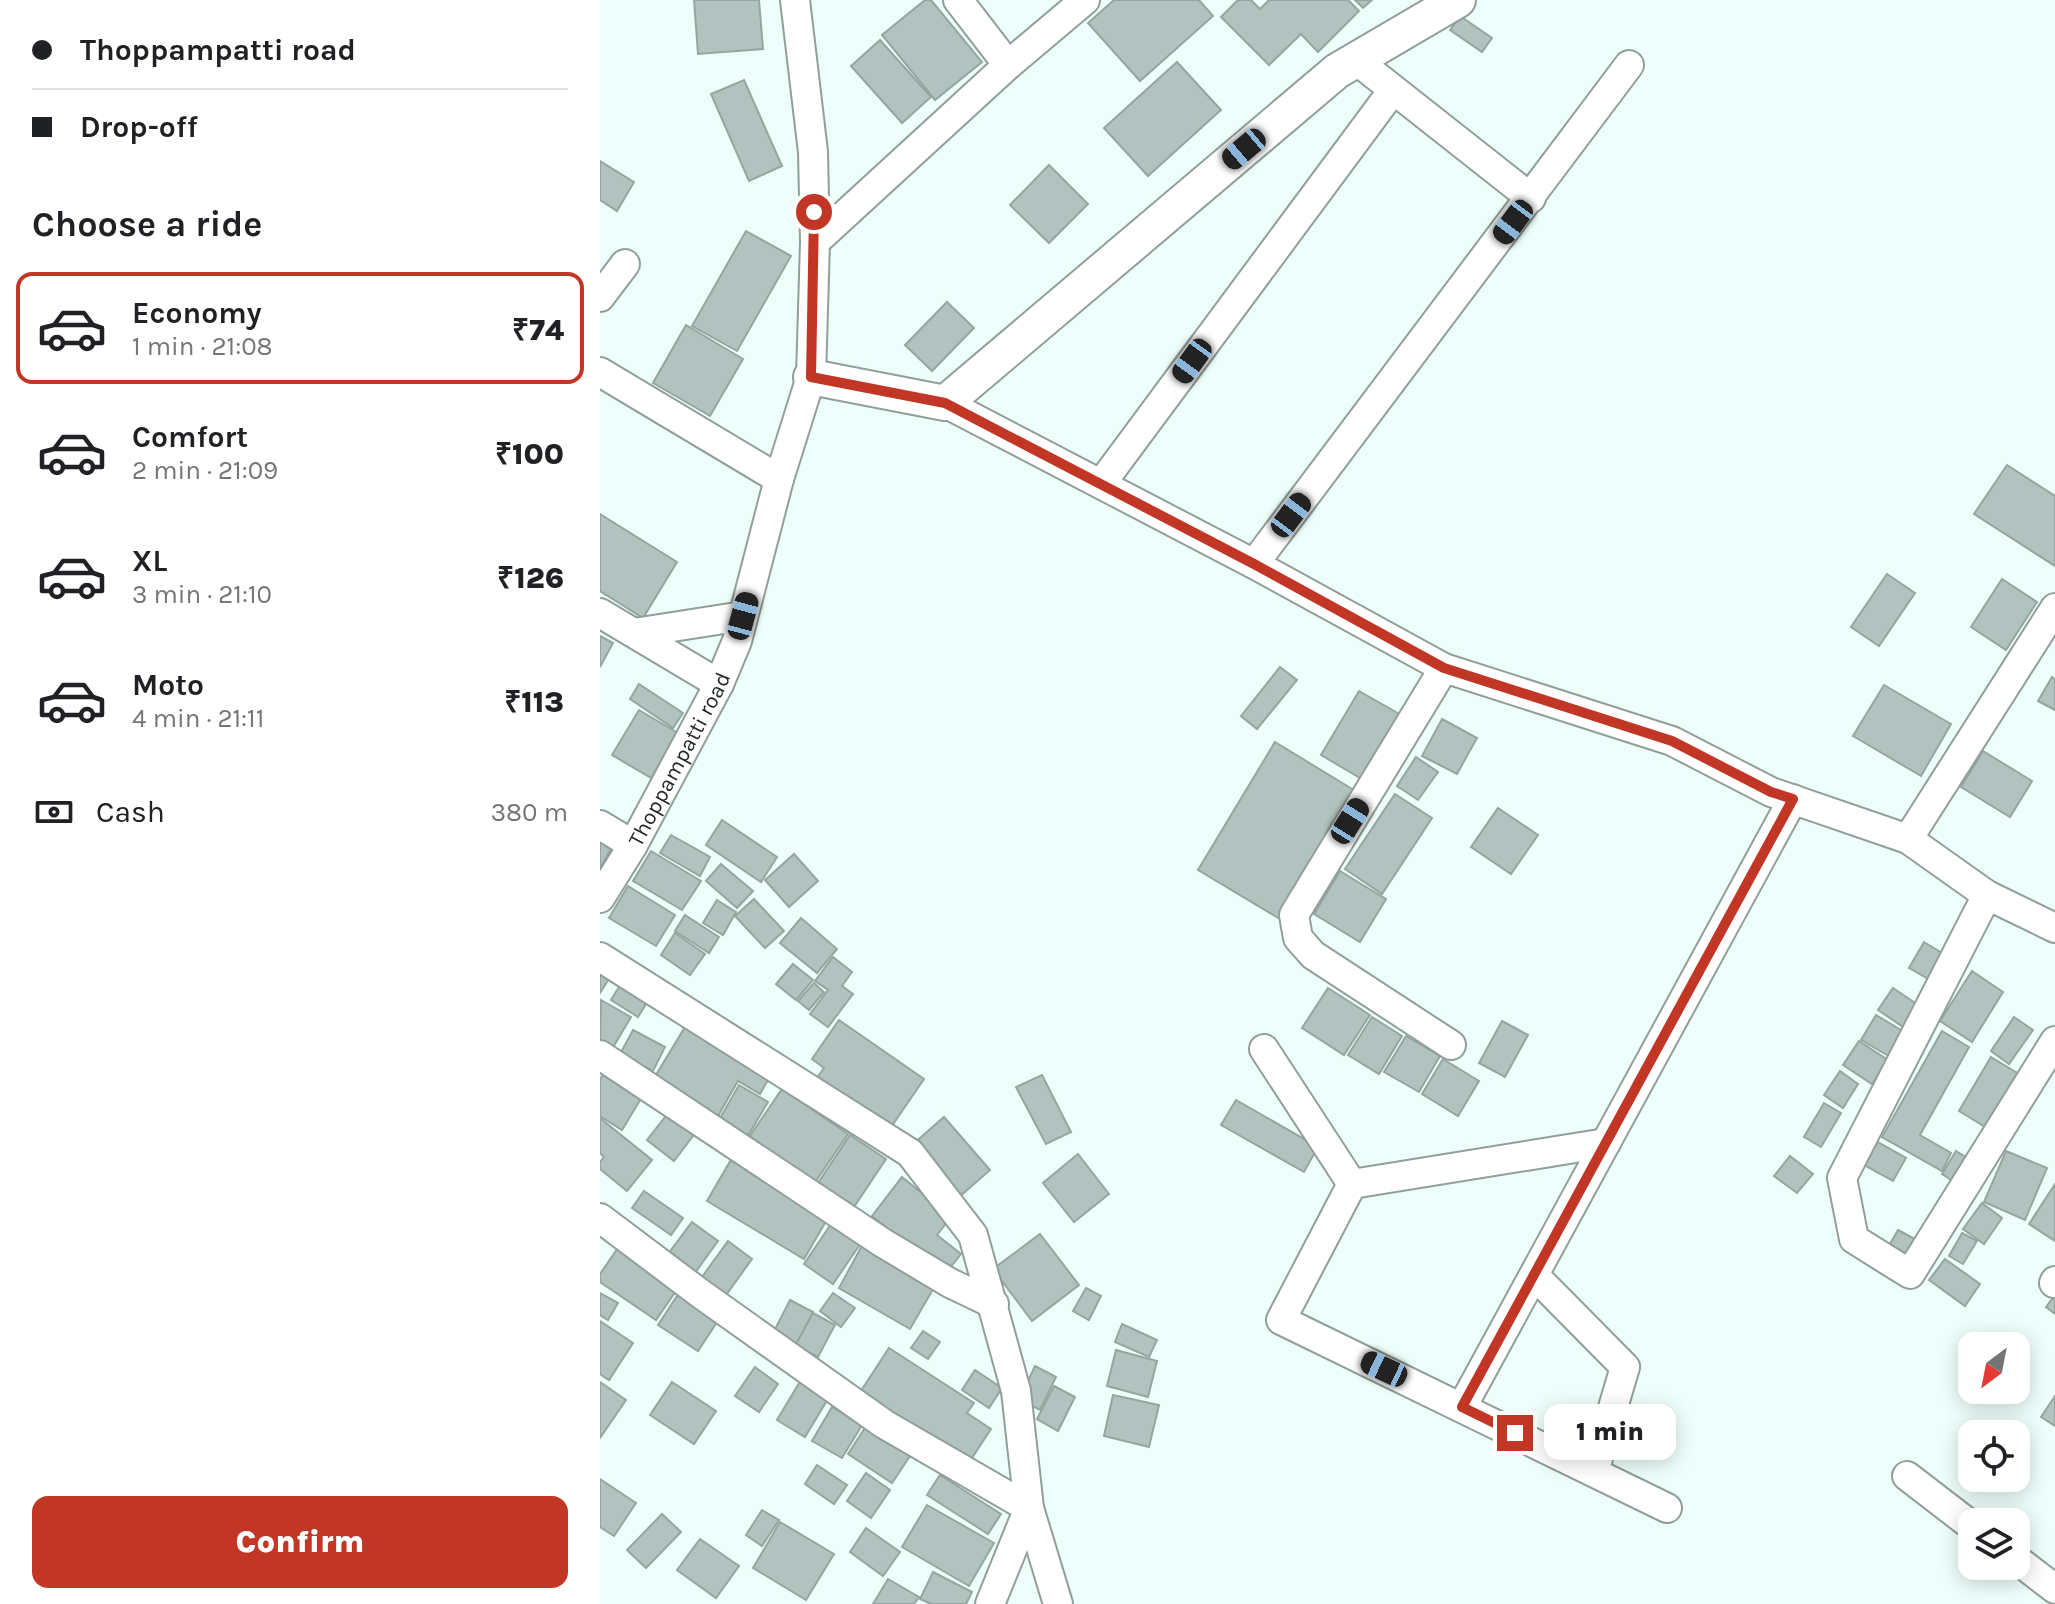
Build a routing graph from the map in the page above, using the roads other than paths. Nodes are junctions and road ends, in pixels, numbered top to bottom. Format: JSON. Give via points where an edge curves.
{"nodes":[{"id":1,"x":795,"y":0,"type":"edge"},
{"id":2,"x":958,"y":0,"type":"edge"},
{"id":3,"x":1085,"y":0,"type":"edge"},
{"id":4,"x":1458,"y":0,"type":"edge"},
{"id":5,"x":1356,"y":60,"type":"junction"},
{"id":6,"x":1008,"y":65,"type":"junction"},
{"id":7,"x":1629,"y":65,"type":"dead end"},
{"id":8,"x":1393,"y":90,"type":"junction"},
{"id":9,"x":1531,"y":198,"type":"junction"},
{"id":10,"x":815,"y":242,"type":"junction"},
{"id":11,"x":625,"y":264,"type":"dead end"},
{"id":12,"x":600,"y":297,"type":"edge"},
{"id":13,"x":600,"y":372,"type":"edge"},
{"id":14,"x":811,"y":377,"type":"junction"},
{"id":15,"x":945,"y":403,"type":"junction"},
{"id":16,"x":779,"y":479,"type":"junction"},
{"id":17,"x":1101,"y":484,"type":"junction"},
{"id":18,"x":1254,"y":564,"type":"junction"},
{"id":19,"x":2055,"y":608,"type":"edge"},
{"id":20,"x":600,"y":613,"type":"edge"},
{"id":21,"x":743,"y":616,"type":"junction"},
{"id":22,"x":634,"y":633,"type":"junction"},
{"id":23,"x":1444,"y":668,"type":"junction"},
{"id":24,"x":719,"y":684,"type":"junction"},
{"id":25,"x":1793,"y":799,"type":"junction"},
{"id":26,"x":600,"y":825,"type":"edge"},
{"id":27,"x":1908,"y":839,"type":"junction"},
{"id":28,"x":633,"y":845,"type":"junction"},
{"id":29,"x":1987,"y":895,"type":"junction"},
{"id":30,"x":600,"y":898,"type":"edge"},
{"id":31,"x":2055,"y":928,"type":"edge"},
{"id":32,"x":600,"y":957,"type":"edge"},
{"id":33,"x":2055,"y":1041,"type":"edge"},
{"id":34,"x":1451,"y":1045,"type":"dead end"},
{"id":35,"x":1264,"y":1049,"type":"dead end"},
{"id":36,"x":600,"y":1055,"type":"edge"},
{"id":37,"x":1606,"y":1143,"type":"junction"},
{"id":38,"x":1352,"y":1184,"type":"junction"},
{"id":39,"x":600,"y":1218,"type":"edge"},
{"id":40,"x":1534,"y":1275,"type":"junction"},
{"id":41,"x":994,"y":1304,"type":"junction"},
{"id":42,"x":1462,"y":1407,"type":"junction"},
{"id":43,"x":1594,"y":1472,"type":"junction"},
{"id":44,"x":1907,"y":1476,"type":"dead end"},
{"id":45,"x":1029,"y":1508,"type":"junction"},
{"id":46,"x":1667,"y":1508,"type":"dead end"},
{"id":47,"x":1958,"y":1515,"type":"edge"},
{"id":48,"x":2030,"y":1570,"type":"edge"},
{"id":49,"x":2055,"y":1589,"type":"edge"},
{"id":50,"x":990,"y":1604,"type":"edge"},
{"id":51,"x":1058,"y":1604,"type":"edge"}],
"edges":[{"from":1,"to":10,"type":"street","name":"Thoppampatti road","via":[[813,152]]},
{"from":2,"to":6,"type":"street"},
{"from":3,"to":6,"type":"street"},
{"from":4,"to":5,"type":"street"},
{"from":5,"to":8,"type":"street"},
{"from":5,"to":15,"type":"street"},
{"from":6,"to":10,"type":"street"},
{"from":7,"to":9,"type":"street"},
{"from":8,"to":9,"type":"street"},
{"from":8,"to":17,"type":"street"},
{"from":9,"to":18,"type":"street"},
{"from":10,"to":14,"type":"street","name":"Thoppampatti road"},
{"from":11,"to":12,"type":"street"},
{"from":13,"to":16,"type":"street"},
{"from":14,"to":15,"type":"street"},
{"from":14,"to":16,"type":"street","name":"Thoppampatti road"},
{"from":15,"to":17,"type":"street"},
{"from":16,"to":21,"type":"street","name":"Thoppampatti road"},
{"from":17,"to":18,"type":"street"},
{"from":18,"to":23,"type":"street"},
{"from":19,"to":27,"type":"street"},
{"from":20,"to":22,"type":"street"},
{"from":21,"to":22,"type":"street"},
{"from":21,"to":24,"type":"street","name":"Thoppampatti road"},
{"from":22,"to":24,"type":"street"},
{"from":23,"to":25,"type":"street","via":[[1672,741]]},
{"from":23,"to":34,"type":"street","via":[[1294,915],[1298,938],[1313,955]]},
{"from":24,"to":28,"type":"street","name":"Thoppampatti road"},
{"from":25,"to":27,"type":"street"},
{"from":25,"to":37,"type":"street"},
{"from":26,"to":28,"type":"street"},
{"from":27,"to":29,"type":"street"},
{"from":28,"to":30,"type":"street","name":"Thoppampatti road"},
{"from":29,"to":31,"type":"street"},
{"from":29,"to":33,"type":"street","via":[[1842,1178],[1854,1239],[1910,1274]]},
{"from":32,"to":41,"type":"street","via":[[910,1153],[973,1235]]},
{"from":35,"to":38,"type":"street"},
{"from":36,"to":41,"type":"street","via":[[883,1243]]},
{"from":37,"to":38,"type":"street"},
{"from":37,"to":40,"type":"street"},
{"from":38,"to":42,"type":"street","via":[[1281,1320]]},
{"from":39,"to":45,"type":"street","via":[[884,1424]]},
{"from":40,"to":42,"type":"street"},
{"from":40,"to":43,"type":"street","via":[[1625,1367]]},
{"from":41,"to":45,"type":"street","via":[[1016,1391]]},
{"from":42,"to":43,"type":"street"},
{"from":43,"to":46,"type":"street"},
{"from":44,"to":47,"type":"street"},
{"from":45,"to":50,"type":"street"},
{"from":45,"to":51,"type":"street"},
{"from":48,"to":49,"type":"street"}]}
